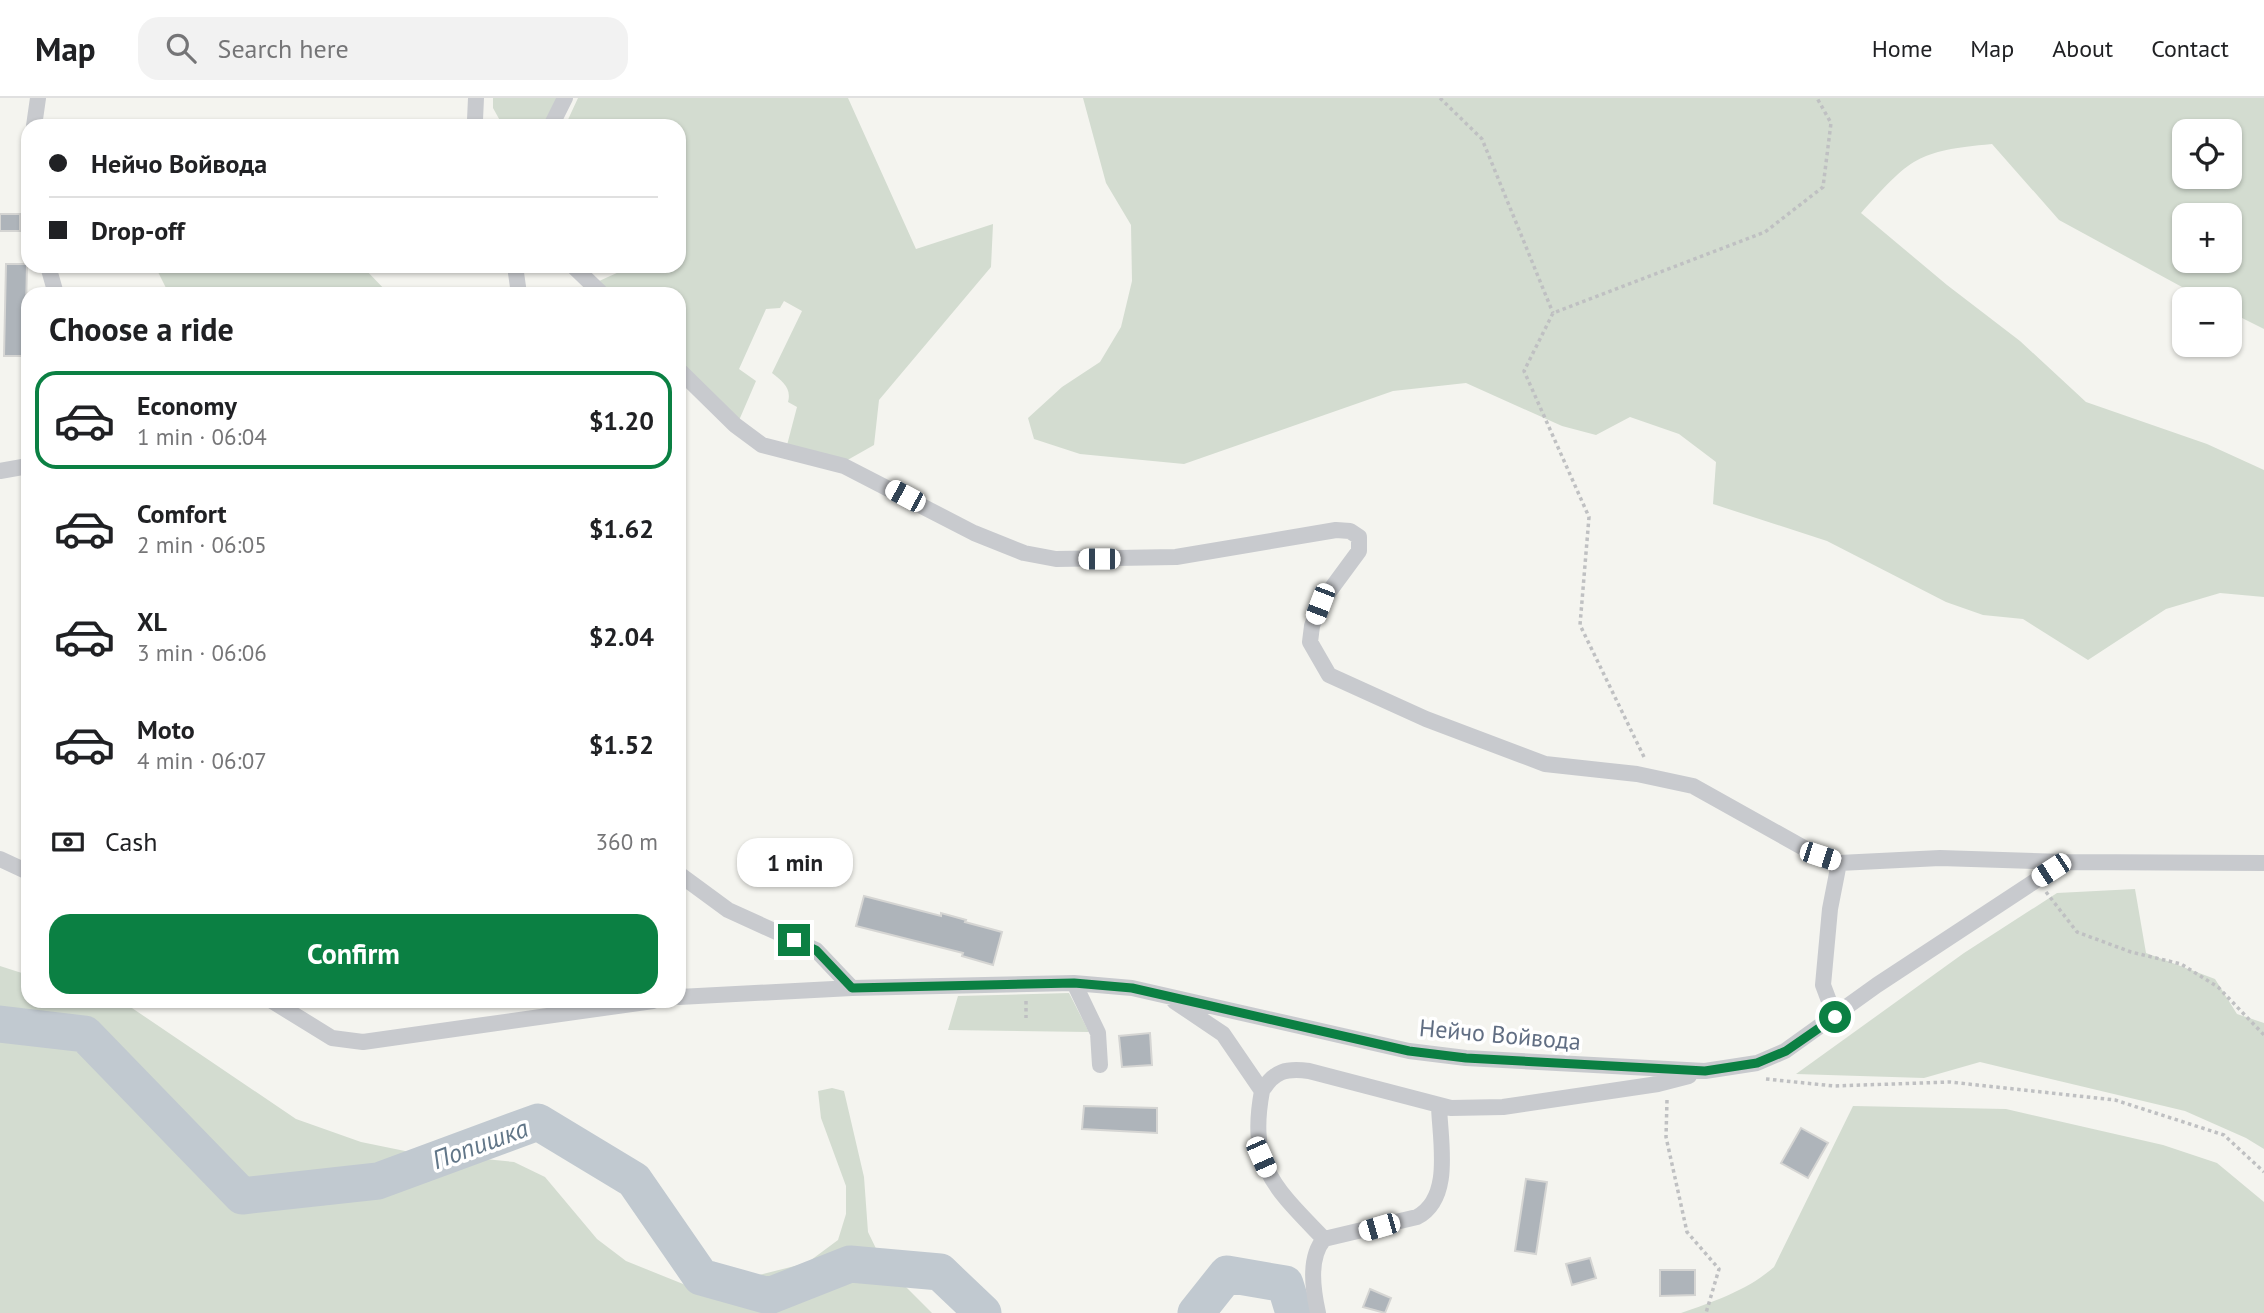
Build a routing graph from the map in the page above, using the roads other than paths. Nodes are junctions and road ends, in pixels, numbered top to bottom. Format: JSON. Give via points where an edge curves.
{"nodes":[{"id":1,"x":38,"y":98,"type":"edge"},
{"id":2,"x":476,"y":98,"type":"edge"},
{"id":3,"x":565,"y":98,"type":"edge"},
{"id":4,"x":35,"y":119,"type":"edge"},
{"id":5,"x":475,"y":119,"type":"edge"},
{"id":6,"x":554,"y":119,"type":"edge"},
{"id":7,"x":580,"y":273,"type":"edge"},
{"id":8,"x":595,"y":287,"type":"edge"},
{"id":9,"x":686,"y":377,"type":"edge"},
{"id":10,"x":21,"y":467,"type":"edge"},
{"id":11,"x":0,"y":471,"type":"edge"},
{"id":12,"x":0,"y":859,"type":"edge"},
{"id":13,"x":2064,"y":862,"type":"junction"},
{"id":14,"x":1839,"y":863,"type":"junction"},
{"id":15,"x":2264,"y":863,"type":"edge"},
{"id":16,"x":21,"y":869,"type":"edge"},
{"id":17,"x":686,"y":879,"type":"edge"},
{"id":18,"x":1074,"y":983,"type":"junction"},
{"id":19,"x":852,"y":988,"type":"junction"},
{"id":20,"x":1166,"y":996,"type":"junction"},
{"id":21,"x":686,"y":997,"type":"edge"},
{"id":22,"x":283,"y":1008,"type":"edge"},
{"id":23,"x":603,"y":1008,"type":"edge"},
{"id":24,"x":1835,"y":1017,"type":"junction"},
{"id":25,"x":1100,"y":1065,"type":"dead end"},
{"id":26,"x":1705,"y":1071,"type":"junction"},
{"id":27,"x":1262,"y":1091,"type":"junction"},
{"id":28,"x":1439,"y":1105,"type":"junction"},
{"id":29,"x":1324,"y":1239,"type":"junction"},
{"id":30,"x":1318,"y":1313,"type":"edge"}],
"edges":[{"from":1,"to":4,"type":"street"},
{"from":2,"to":5,"type":"street"},
{"from":3,"to":6,"type":"street"},
{"from":7,"to":8,"type":"street"},
{"from":9,"to":14,"type":"street","via":[[762,445],[844,467],[974,533],[1024,553],[1056,559],[1176,557],[1350,531],[1359,537],[1359,551],[1320,604],[1312,626],[1310,642],[1329,675],[1426,719],[1545,764],[1693,786]]},
{"from":10,"to":11,"type":"street"},
{"from":12,"to":16,"type":"street"},
{"from":13,"to":14,"type":"street","via":[[1940,858]]},
{"from":13,"to":15,"type":"street"},
{"from":13,"to":24,"type":"street","name":"Нейчо Войвода"},
{"from":14,"to":24,"type":"street","via":[[1823,985]]},
{"from":17,"to":19,"type":"street","via":[[728,910],[816,950]]},
{"from":18,"to":19,"type":"street","name":"Нейчо Войвода"},
{"from":18,"to":20,"type":"street","name":"Нейчо Войвода"},
{"from":18,"to":25,"type":"street","via":[[1098,1034]]},
{"from":19,"to":21,"type":"street","name":"Нейчо Войвода"},
{"from":20,"to":26,"type":"street","name":"Нейчо Войвода","via":[[1409,1051]]},
{"from":20,"to":27,"type":"street","via":[[1223,1034]]},
{"from":22,"to":23,"type":"street","via":[[332,1038],[363,1042]]},
{"from":24,"to":26,"type":"street","name":"Нейчо Войвода","via":[[1786,1051],[1757,1063]]},
{"from":26,"to":28,"type":"street","via":[[1667,1082],[1503,1107]]},
{"from":27,"to":28,"type":"street","via":[[1270,1077],[1300,1070]]},
{"from":27,"to":29,"type":"street","via":[[1257,1117],[1261,1157],[1272,1180]]},
{"from":28,"to":29,"type":"street","via":[[1441,1177],[1438,1196],[1429,1210],[1361,1233]]},
{"from":29,"to":30,"type":"street","via":[[1314,1267]]}]}
